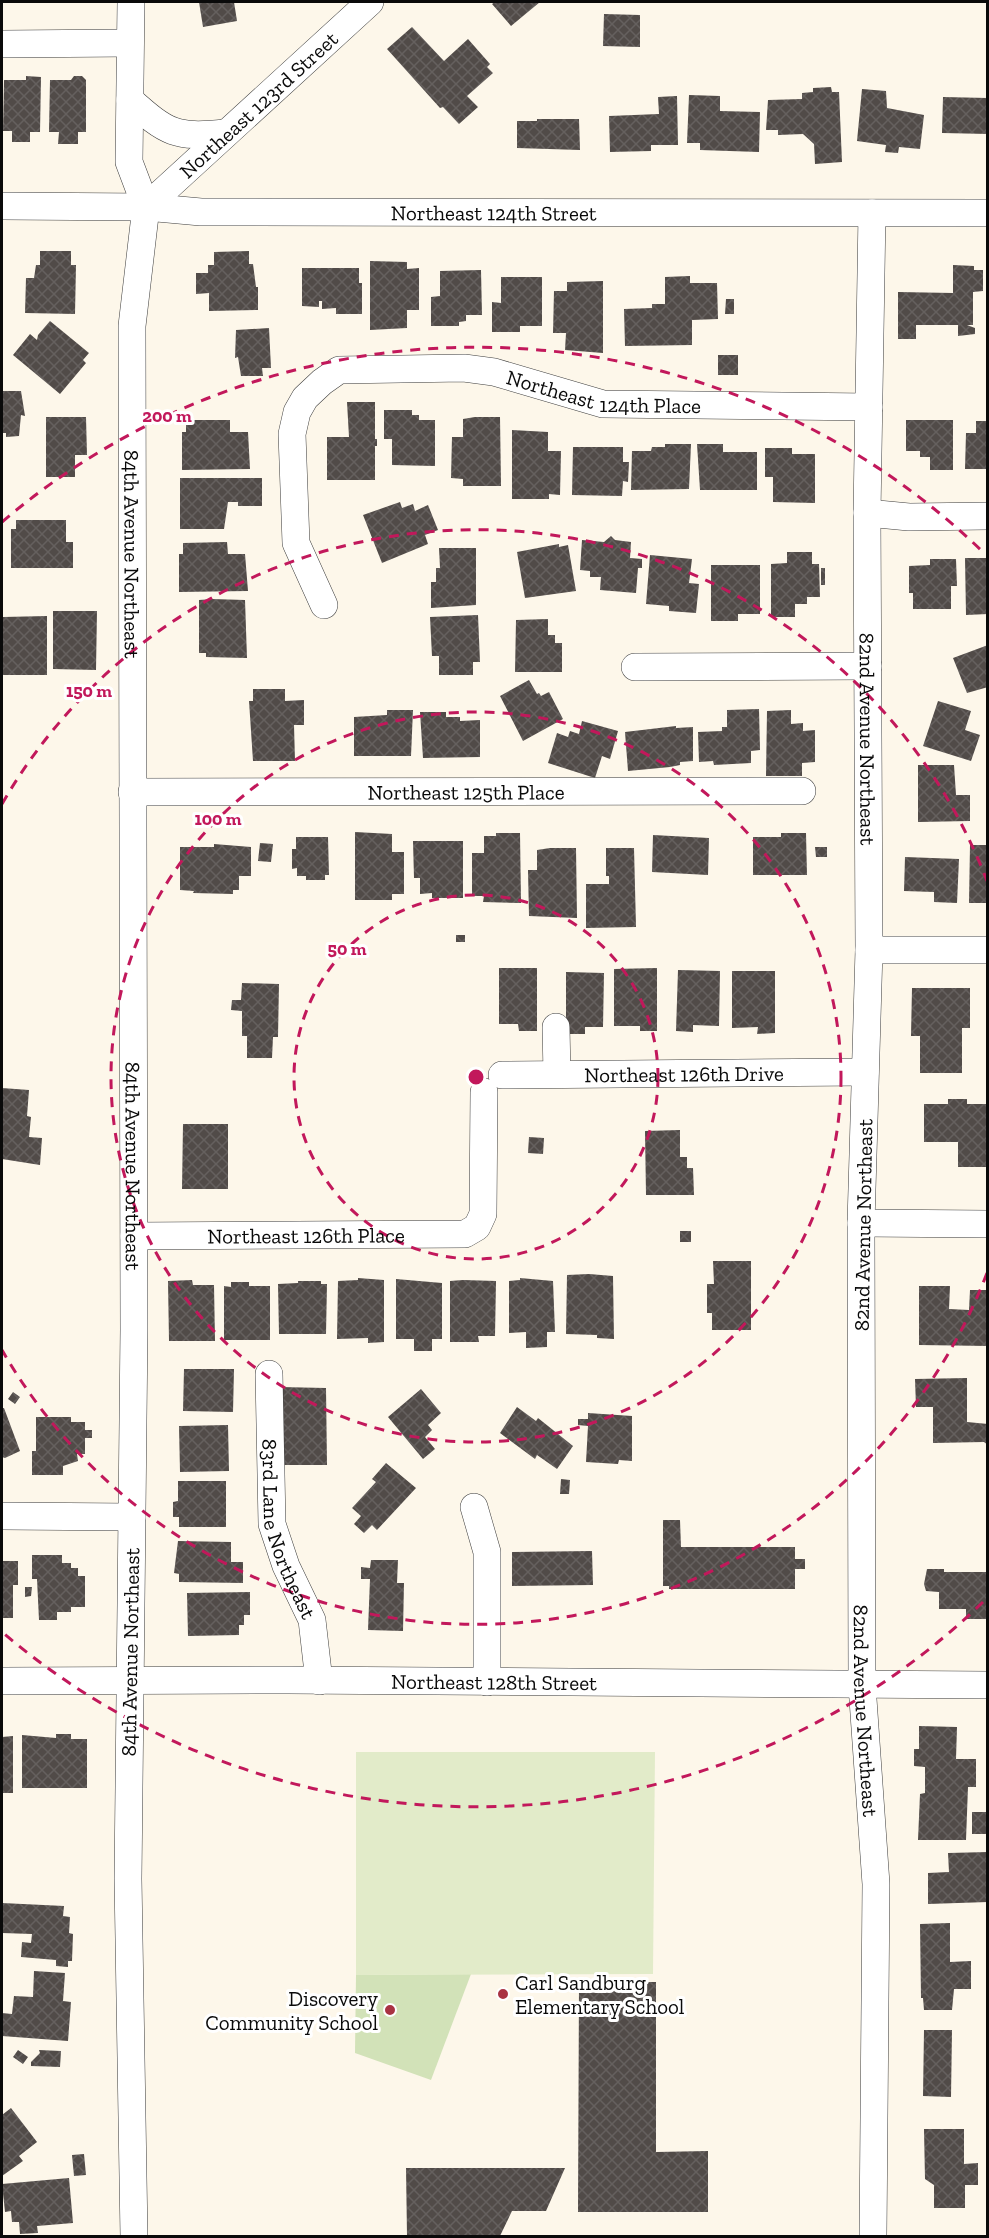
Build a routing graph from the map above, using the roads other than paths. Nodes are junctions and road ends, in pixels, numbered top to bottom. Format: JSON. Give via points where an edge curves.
{"nodes":[{"id":1,"x":131,"y":2,"type":"edge"},
{"id":2,"x":370,"y":2,"type":"edge"},
{"id":3,"x":130,"y":43,"type":"junction"},
{"id":4,"x":2,"y":44,"type":"edge"},
{"id":5,"x":130,"y":100,"type":"junction"},
{"id":6,"x":225,"y":133,"type":"junction"},
{"id":7,"x":2,"y":206,"type":"edge"},
{"id":8,"x":146,"y":207,"type":"junction"},
{"id":9,"x":872,"y":213,"type":"junction"},
{"id":10,"x":987,"y":213,"type":"edge"},
{"id":11,"x":868,"y":407,"type":"junction"},
{"id":12,"x":867,"y":513,"type":"junction"},
{"id":13,"x":987,"y":516,"type":"edge"},
{"id":14,"x":324,"y":605,"type":"dead end"},
{"id":15,"x":868,"y":666,"type":"junction"},
{"id":16,"x":635,"y":667,"type":"dead end"},
{"id":17,"x":802,"y":791,"type":"dead end"},
{"id":18,"x":132,"y":792,"type":"junction"},
{"id":19,"x":869,"y":950,"type":"junction"},
{"id":20,"x":987,"y":950,"type":"edge"},
{"id":21,"x":556,"y":1027,"type":"dead end"},
{"id":22,"x":865,"y":1072,"type":"junction"},
{"id":23,"x":557,"y":1074,"type":"junction"},
{"id":24,"x":861,"y":1223,"type":"junction"},
{"id":25,"x":987,"y":1224,"type":"edge"},
{"id":26,"x":477,"y":1227,"type":"joint"},
{"id":27,"x":134,"y":1236,"type":"junction"},
{"id":28,"x":269,"y":1374,"type":"dead end"},
{"id":29,"x":474,"y":1507,"type":"dead end"},
{"id":30,"x":2,"y":1516,"type":"edge"},
{"id":31,"x":132,"y":1517,"type":"junction"},
{"id":32,"x":2,"y":1681,"type":"edge"},
{"id":33,"x":130,"y":1681,"type":"junction"},
{"id":34,"x":318,"y":1681,"type":"junction"},
{"id":35,"x":487,"y":1682,"type":"junction"},
{"id":36,"x":862,"y":1685,"type":"junction"},
{"id":37,"x":987,"y":1685,"type":"edge"},
{"id":38,"x":134,"y":2236,"type":"edge"},
{"id":39,"x":873,"y":2236,"type":"edge"}],
"edges":[{"from":1,"to":3,"type":"street","name":"84th Avenue Northeast"},
{"from":2,"to":6,"type":"street","name":"Northeast 123rd Street"},
{"from":3,"to":4,"type":"street"},
{"from":3,"to":5,"type":"street","name":"84th Avenue Northeast"},
{"from":5,"to":6,"type":"street","via":[[154,122],[174,133]]},
{"from":5,"to":8,"type":"street","name":"84th Avenue Northeast","via":[[129,162]]},
{"from":6,"to":8,"type":"street","name":"Northeast 123rd Street"},
{"from":7,"to":8,"type":"street","name":"Northeast 124th Street"},
{"from":8,"to":9,"type":"street","name":"Northeast 124th Street","via":[[201,212]]},
{"from":8,"to":18,"type":"street","name":"84th Avenue Northeast","via":[[132,326]]},
{"from":9,"to":10,"type":"street","name":"Northeast 124th Street"},
{"from":9,"to":11,"type":"street","name":"82nd Avenue Northeast"},
{"from":11,"to":12,"type":"street","name":"82nd Avenue Northeast"},
{"from":11,"to":14,"type":"street","name":"Northeast 124th Place","via":[[603,404],[494,372],[464,368],[339,370],[305,398],[292,434],[296,543]]},
{"from":12,"to":13,"type":"street"},
{"from":12,"to":15,"type":"street","name":"82nd Avenue Northeast"},
{"from":15,"to":16,"type":"street"},
{"from":15,"to":19,"type":"street","name":"82nd Avenue Northeast"},
{"from":17,"to":18,"type":"street","name":"Northeast 125th Place"},
{"from":18,"to":27,"type":"street","name":"84th Avenue Northeast"},
{"from":19,"to":20,"type":"street"},
{"from":19,"to":22,"type":"street","name":"82nd Avenue Northeast"},
{"from":21,"to":23,"type":"street"},
{"from":22,"to":23,"type":"street","name":"Northeast 126th Drive"},
{"from":22,"to":24,"type":"street","name":"82nd Avenue Northeast"},
{"from":23,"to":26,"type":"street","name":"Northeast 126th Drive","via":[[493,1083],[483,1214]]},
{"from":24,"to":25,"type":"street"},
{"from":24,"to":36,"type":"street","name":"82nd Avenue Northeast"},
{"from":26,"to":27,"type":"street","name":"Northeast 126th Place","via":[[449,1236]]},
{"from":27,"to":31,"type":"street","name":"84th Avenue Northeast"},
{"from":28,"to":34,"type":"street","name":"83rd Lane Northeast","via":[[272,1524],[286,1566],[312,1620]]},
{"from":29,"to":35,"type":"street","via":[[487,1552]]},
{"from":30,"to":31,"type":"street"},
{"from":31,"to":33,"type":"street","name":"84th Avenue Northeast"},
{"from":32,"to":33,"type":"street","name":"Northeast 128th Street"},
{"from":33,"to":34,"type":"street","name":"Northeast 128th Street"},
{"from":33,"to":38,"type":"street","name":"84th Avenue Northeast","via":[[128,1879]]},
{"from":34,"to":35,"type":"street","name":"Northeast 128th Street"},
{"from":35,"to":36,"type":"street","name":"Northeast 128th Street"},
{"from":36,"to":37,"type":"street","name":"Northeast 128th Street"},
{"from":36,"to":39,"type":"street","name":"82nd Avenue Northeast","via":[[876,1884]]}]}
